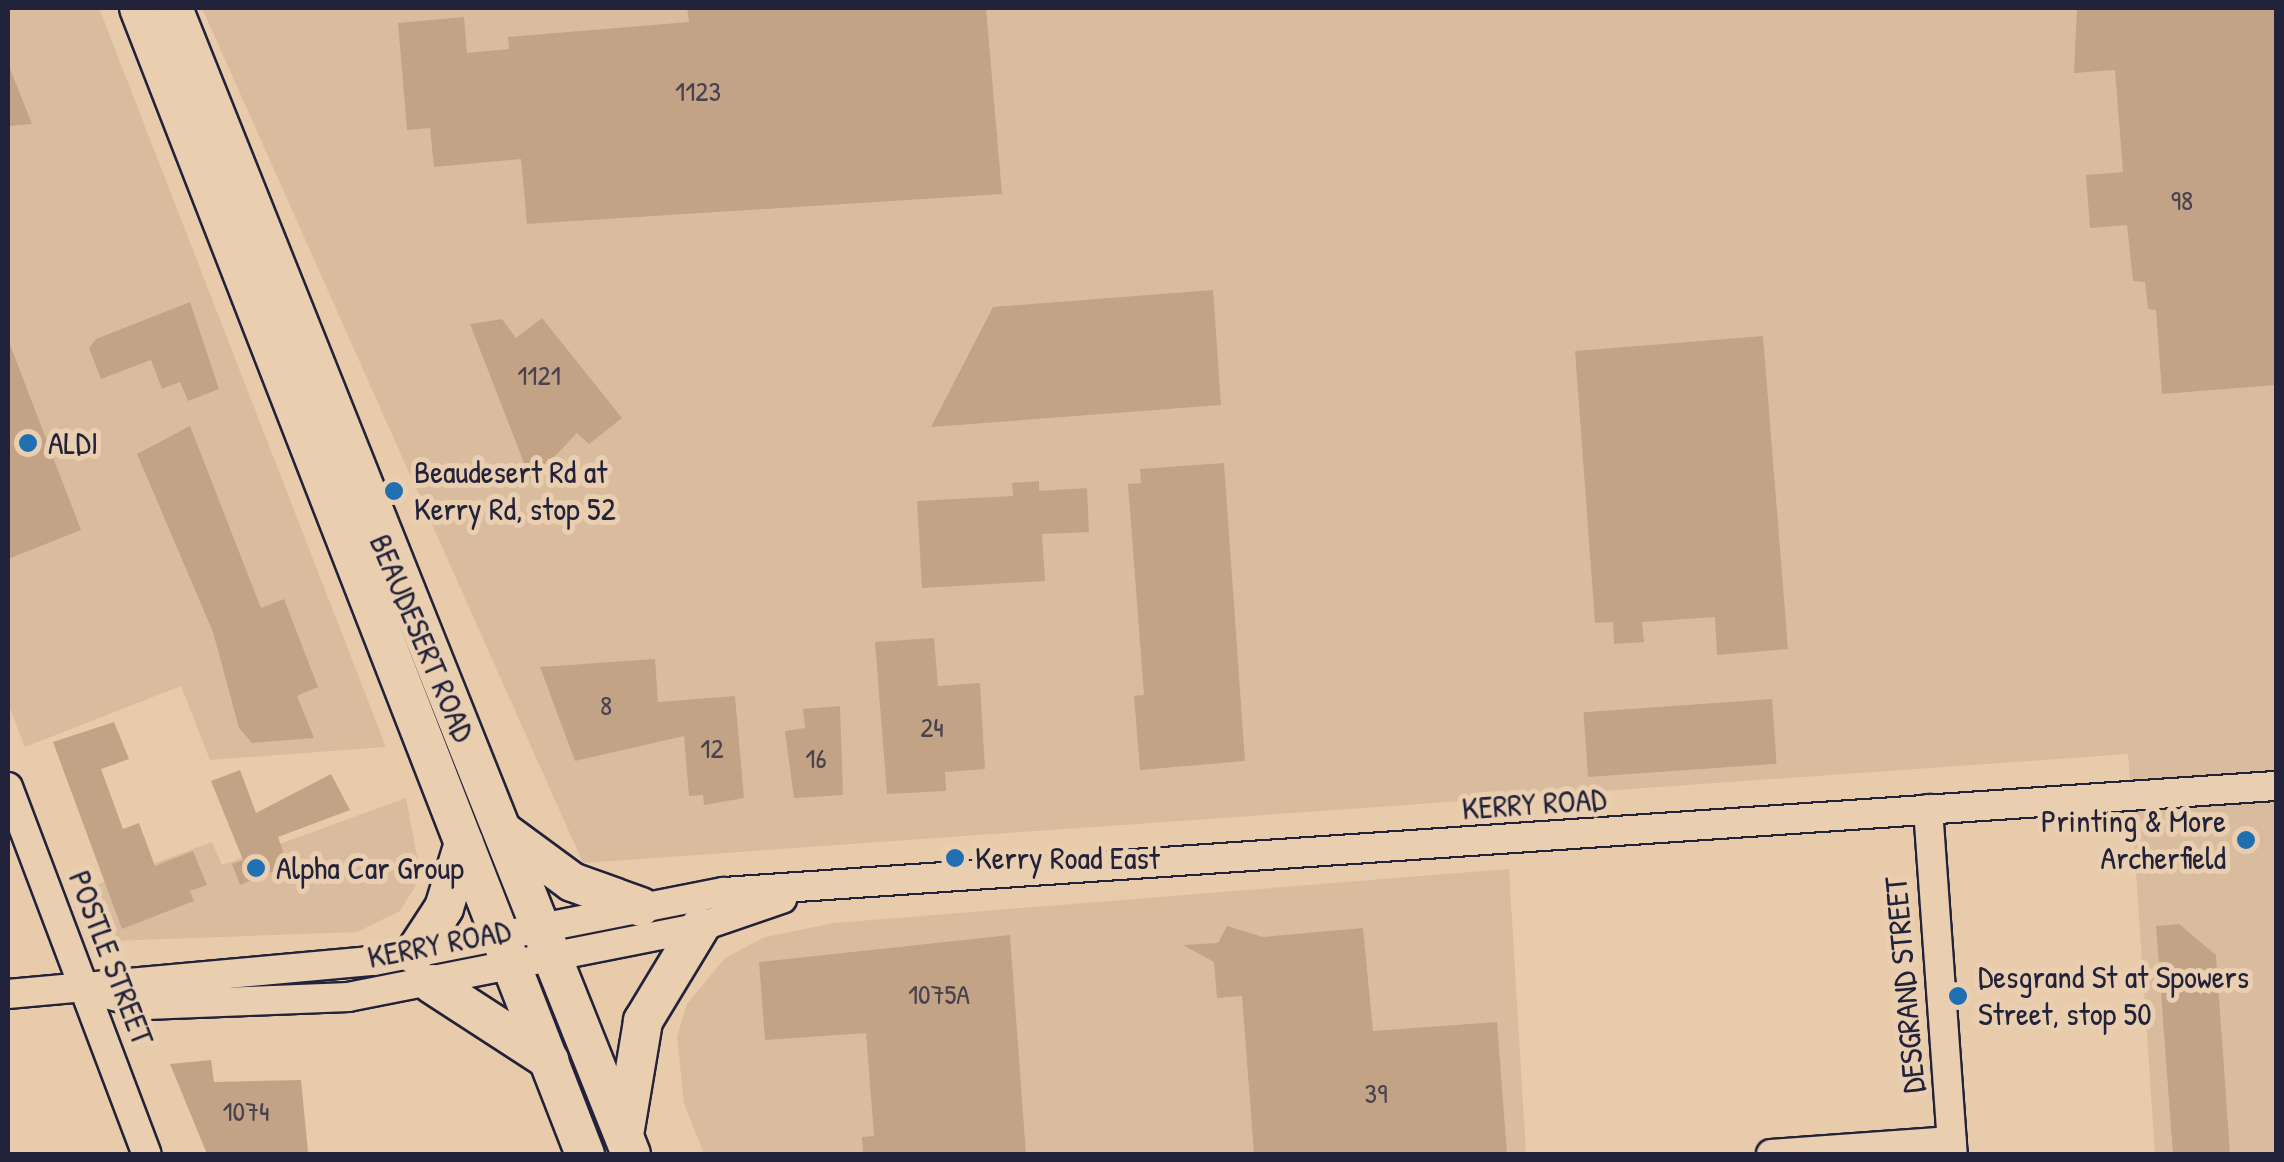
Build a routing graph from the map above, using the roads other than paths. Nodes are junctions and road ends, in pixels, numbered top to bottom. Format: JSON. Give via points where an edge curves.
{"nodes":[{"id":1,"x":140,"y":8,"type":"edge"},
{"id":2,"x":173,"y":8,"type":"edge"},
{"id":3,"x":2276,"y":786,"type":"edge"},
{"id":4,"x":8,"y":788,"type":"edge"},
{"id":5,"x":1928,"y":809,"type":"junction"},
{"id":6,"x":502,"y":830,"type":"junction"},
{"id":7,"x":464,"y":843,"type":"junction"},
{"id":8,"x":796,"y":894,"type":"junction"},
{"id":9,"x":641,"y":906,"type":"junction"},
{"id":10,"x":700,"y":927,"type":"junction"},
{"id":11,"x":547,"y":943,"type":"junction"},
{"id":12,"x":506,"y":952,"type":"junction"},
{"id":13,"x":423,"y":969,"type":"junction"},
{"id":14,"x":88,"y":990,"type":"junction"},
{"id":15,"x":8,"y":994,"type":"edge"},
{"id":16,"x":549,"y":1060,"type":"junction"},
{"id":17,"x":628,"y":1145,"type":"edge"},
{"id":18,"x":1952,"y":1148,"type":"edge"},
{"id":19,"x":147,"y":1154,"type":"edge"},
{"id":20,"x":585,"y":1154,"type":"edge"},
{"id":21,"x":1771,"y":1154,"type":"edge"}],
"edges":[{"from":1,"to":7,"type":"highway","name":"BEAUDESERT ROAD"},
{"from":2,"to":6,"type":"highway","name":"BEAUDESERT ROAD"},
{"from":3,"to":5,"type":"street","name":"KERRY ROAD"},
{"from":4,"to":14,"type":"street","name":"POSTLE STREET"},
{"from":5,"to":8,"type":"street","name":"KERRY ROAD"},
{"from":5,"to":18,"type":"street","name":"DESGRAND STREET"},
{"from":6,"to":9,"type":"highway","via":[[572,882]]},
{"from":6,"to":11,"type":"highway","name":"BEAUDESERT ROAD"},
{"from":7,"to":12,"type":"highway","name":"BEAUDESERT ROAD"},
{"from":7,"to":13,"type":"highway"},
{"from":8,"to":9,"type":"street","name":"KERRY ROAD","via":[[724,892]]},
{"from":8,"to":10,"type":"street","name":"KERRY ROAD"},
{"from":9,"to":11,"type":"street","name":"KERRY ROAD"},
{"from":10,"to":11,"type":"street","name":"KERRY ROAD"},
{"from":10,"to":17,"type":"highway","via":[[643,1021]]},
{"from":11,"to":12,"type":"street","name":"KERRY ROAD"},
{"from":11,"to":17,"type":"highway","name":"BEAUDESERT ROAD"},
{"from":12,"to":13,"type":"street","name":"KERRY ROAD"},
{"from":12,"to":16,"type":"highway","name":"BEAUDESERT ROAD"},
{"from":13,"to":14,"type":"street","name":"KERRY ROAD","via":[[150,974]]},
{"from":13,"to":16,"type":"highway"},
{"from":14,"to":15,"type":"street","name":"KERRY ROAD"},
{"from":14,"to":19,"type":"street","name":"POSTLE STREET"},
{"from":16,"to":20,"type":"highway","name":"BEAUDESERT ROAD"},
{"from":18,"to":21,"type":"street"}]}
